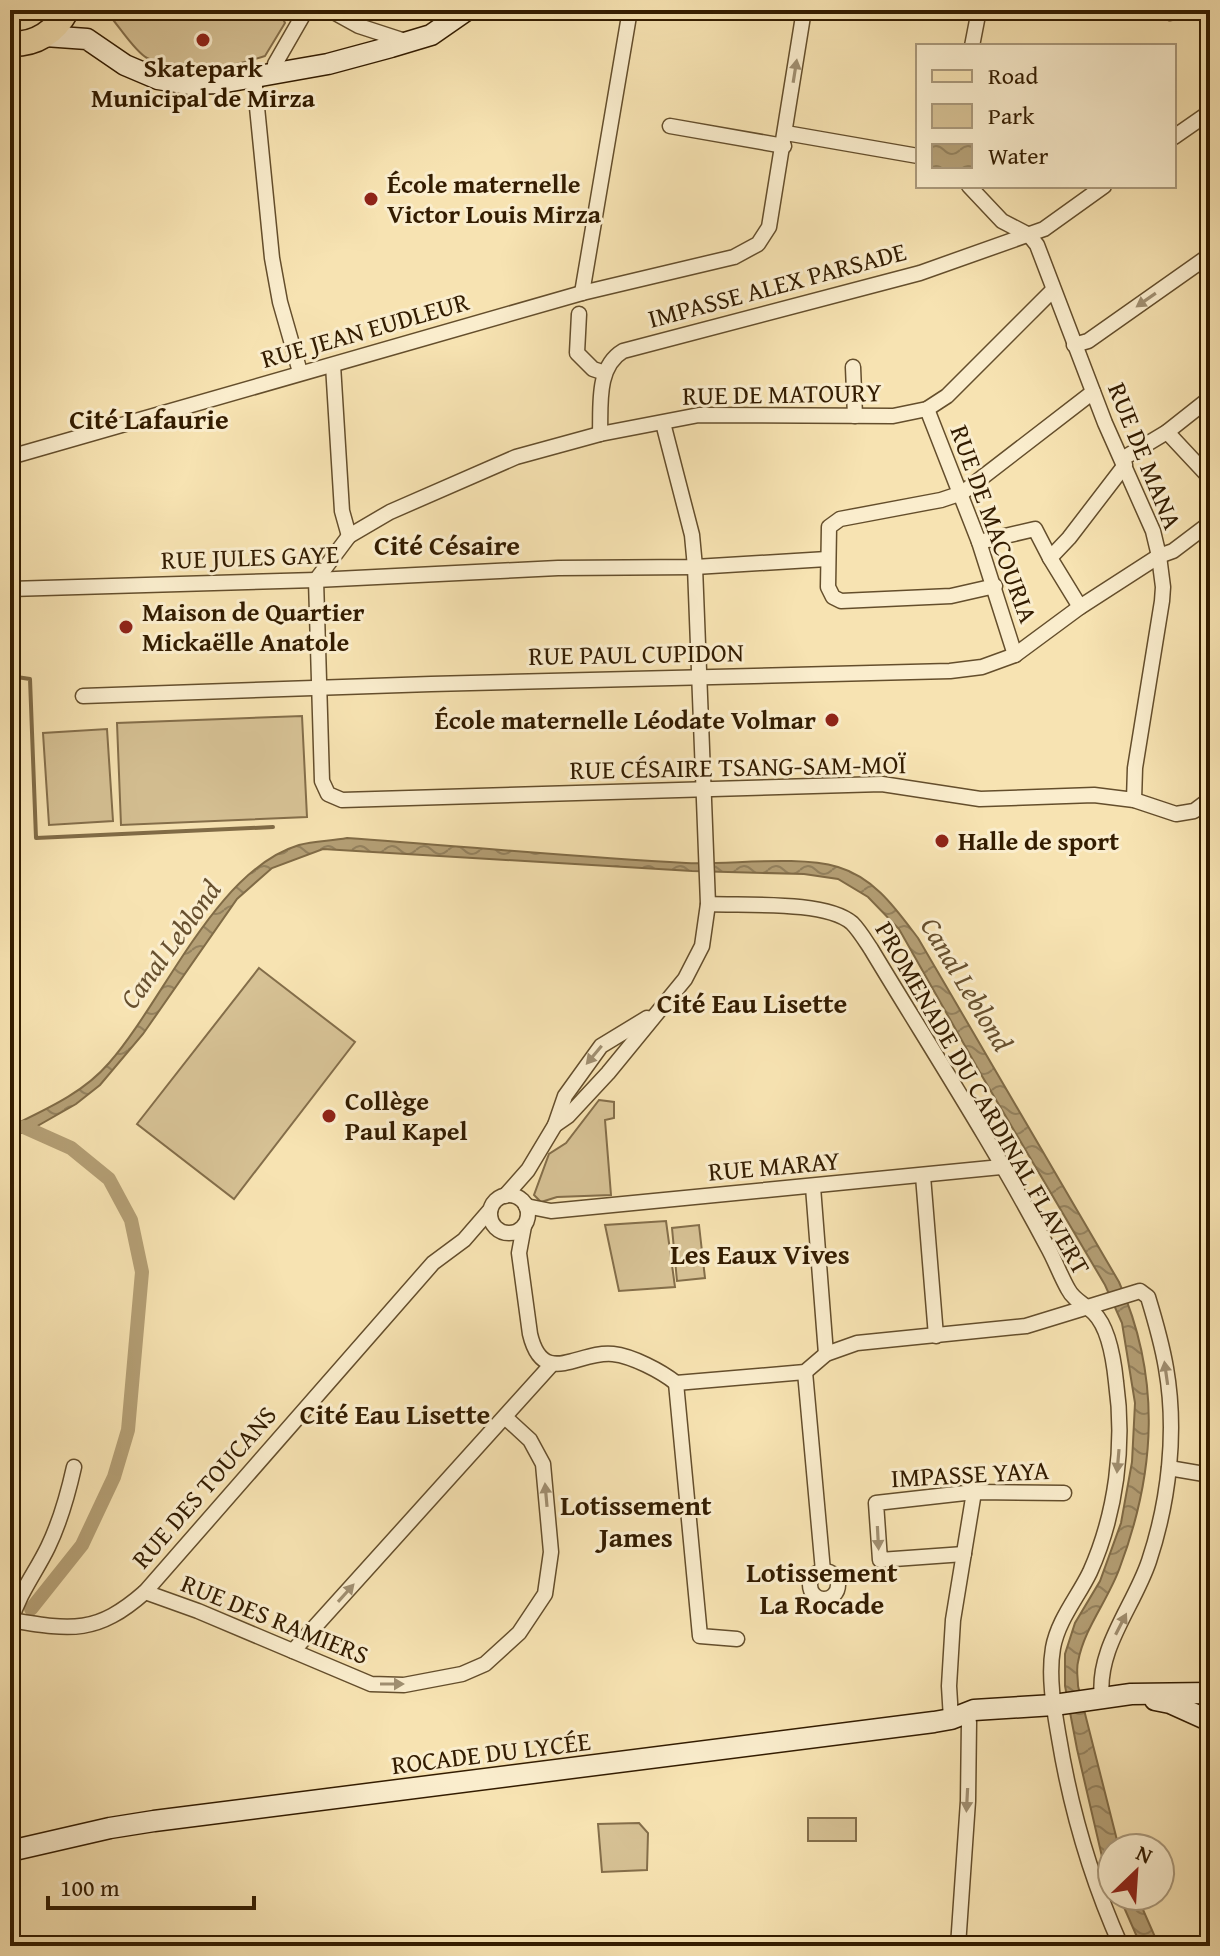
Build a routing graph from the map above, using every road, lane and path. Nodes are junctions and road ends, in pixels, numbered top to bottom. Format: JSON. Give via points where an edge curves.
{"nodes":[{"id":1,"x":67,"y":10,"type":"edge"},
{"id":2,"x":74,"y":10,"type":"edge"},
{"id":3,"x":306,"y":10,"type":"edge"},
{"id":4,"x":330,"y":10,"type":"edge"},
{"id":5,"x":467,"y":10,"type":"edge"},
{"id":6,"x":630,"y":10,"type":"edge"},
{"id":7,"x":804,"y":10,"type":"edge"},
{"id":8,"x":979,"y":10,"type":"edge"},
{"id":9,"x":45,"y":36,"type":"junction"},
{"id":10,"x":87,"y":39,"type":"junction"},
{"id":11,"x":405,"y":41,"type":"junction"},
{"id":12,"x":972,"y":44,"type":"edge"},
{"id":13,"x":13,"y":47,"type":"edge"},
{"id":14,"x":275,"y":73,"type":"junction"},
{"id":15,"x":254,"y":77,"type":"junction"},
{"id":16,"x":1210,"y":112,"type":"edge"},
{"id":17,"x":670,"y":126,"type":"dead end"},
{"id":18,"x":1176,"y":136,"type":"edge"},
{"id":19,"x":785,"y":139,"type":"junction"},
{"id":20,"x":916,"y":156,"type":"edge"},
{"id":21,"x":971,"y":188,"type":"edge"},
{"id":22,"x":1101,"y":188,"type":"edge"},
{"id":23,"x":1029,"y":235,"type":"junction"},
{"id":24,"x":1210,"y":255,"type":"edge"},
{"id":25,"x":1052,"y":291,"type":"junction"},
{"id":26,"x":582,"y":293,"type":"junction"},
{"id":27,"x":579,"y":314,"type":"dead end"},
{"id":28,"x":1074,"y":345,"type":"junction"},
{"id":29,"x":333,"y":365,"type":"junction"},
{"id":30,"x":853,"y":367,"type":"dead end"},
{"id":31,"x":300,"y":372,"type":"junction"},
{"id":32,"x":605,"y":373,"type":"junction"},
{"id":33,"x":1093,"y":392,"type":"junction"},
{"id":34,"x":1210,"y":398,"type":"edge"},
{"id":35,"x":927,"y":409,"type":"junction"},
{"id":36,"x":855,"y":416,"type":"junction"},
{"id":37,"x":663,"y":423,"type":"junction"},
{"id":38,"x":1167,"y":432,"type":"junction"},
{"id":39,"x":600,"y":434,"type":"junction"},
{"id":40,"x":10,"y":457,"type":"edge"},
{"id":41,"x":1124,"y":462,"type":"junction"},
{"id":42,"x":1210,"y":478,"type":"edge"},
{"id":43,"x":962,"y":493,"type":"junction"},
{"id":44,"x":1210,"y":523,"type":"edge"},
{"id":45,"x":349,"y":536,"type":"junction"},
{"id":46,"x":979,"y":542,"type":"junction"},
{"id":47,"x":1159,"y":556,"type":"junction"},
{"id":48,"x":1050,"y":558,"type":"junction"},
{"id":49,"x":827,"y":559,"type":"junction"},
{"id":50,"x":695,"y":567,"type":"junction"},
{"id":51,"x":316,"y":580,"type":"junction"},
{"id":52,"x":995,"y":586,"type":"junction"},
{"id":53,"x":10,"y":589,"type":"edge"},
{"id":54,"x":1080,"y":607,"type":"junction"},
{"id":55,"x":1015,"y":655,"type":"junction"},
{"id":56,"x":698,"y":677,"type":"junction"},
{"id":57,"x":319,"y":688,"type":"junction"},
{"id":58,"x":83,"y":696,"type":"dead end"},
{"id":59,"x":703,"y":789,"type":"junction"},
{"id":60,"x":1210,"y":799,"type":"edge"},
{"id":61,"x":1134,"y":800,"type":"junction"},
{"id":62,"x":708,"y":904,"type":"junction"},
{"id":63,"x":658,"y":1012,"type":"junction"},
{"id":64,"x":555,"y":1125,"type":"junction"},
{"id":65,"x":1001,"y":1167,"type":"junction"},
{"id":66,"x":528,"y":1170,"type":"junction"},
{"id":67,"x":923,"y":1176,"type":"junction"},
{"id":68,"x":813,"y":1187,"type":"junction"},
{"id":69,"x":505,"y":1196,"type":"junction"},
{"id":70,"x":490,"y":1210,"type":"junction"},
{"id":71,"x":525,"y":1214,"type":"junction"},
{"id":72,"x":504,"y":1232,"type":"junction"},
{"id":73,"x":464,"y":1240,"type":"junction"},
{"id":74,"x":519,"y":1253,"type":"junction"},
{"id":75,"x":1092,"y":1305,"type":"junction"},
{"id":76,"x":936,"y":1336,"type":"junction"},
{"id":77,"x":826,"y":1354,"type":"junction"},
{"id":78,"x":552,"y":1364,"type":"junction"},
{"id":79,"x":805,"y":1372,"type":"junction"},
{"id":80,"x":676,"y":1383,"type":"junction"},
{"id":81,"x":506,"y":1418,"type":"junction"},
{"id":82,"x":74,"y":1467,"type":"dead end"},
{"id":83,"x":1169,"y":1468,"type":"junction"},
{"id":84,"x":1210,"y":1475,"type":"edge"},
{"id":85,"x":974,"y":1492,"type":"junction"},
{"id":86,"x":1064,"y":1493,"type":"dead end"},
{"id":87,"x":964,"y":1554,"type":"junction"},
{"id":88,"x":823,"y":1571,"type":"dead end"},
{"id":89,"x":145,"y":1592,"type":"junction"},
{"id":90,"x":10,"y":1620,"type":"edge"},
{"id":91,"x":737,"y":1639,"type":"dead end"},
{"id":92,"x":293,"y":1651,"type":"junction"},
{"id":93,"x":1131,"y":1694,"type":"junction"},
{"id":94,"x":1209,"y":1694,"type":"edge"},
{"id":95,"x":1096,"y":1699,"type":"junction"},
{"id":96,"x":1054,"y":1705,"type":"junction"},
{"id":97,"x":960,"y":1721,"type":"junction"},
{"id":98,"x":1210,"y":1721,"type":"edge"},
{"id":99,"x":38,"y":1845,"type":"junction"},
{"id":100,"x":10,"y":1851,"type":"edge"},
{"id":101,"x":10,"y":1865,"type":"edge"},
{"id":102,"x":958,"y":1946,"type":"edge"},
{"id":103,"x":1121,"y":1946,"type":"edge"}],
"edges":[{"from":1,"to":9,"type":"main road"},
{"from":2,"to":10,"type":"main road"},
{"from":3,"to":14,"type":"street"},
{"from":4,"to":11,"type":"street"},
{"from":5,"to":11,"type":"main road","via":[[431,35]]},
{"from":6,"to":26,"type":"street"},
{"from":19,"to":7,"type":"street","one_way":true},
{"from":8,"to":12,"type":"street"},
{"from":9,"to":10,"type":"main road"},
{"from":9,"to":13,"type":"main road"},
{"from":10,"to":15,"type":"main road","via":[[125,65],[158,79],[190,84]]},
{"from":11,"to":14,"type":"main road"},
{"from":14,"to":15,"type":"main road"},
{"from":15,"to":31,"type":"street","via":[[272,258]]},
{"from":16,"to":18,"type":"street"},
{"from":17,"to":19,"type":"street"},
{"from":19,"to":20,"type":"street"},
{"from":19,"to":26,"type":"street","name":"RUE JEAN EUDLEUR","via":[[767,232],[752,250]]},
{"from":21,"to":23,"type":"street","via":[[1002,221]]},
{"from":22,"to":23,"type":"street","name":"IMPASSE ALEX PARSADE"},
{"from":23,"to":25,"type":"street","name":"RUE DE MANA"},
{"from":23,"to":32,"type":"street","name":"IMPASSE ALEX PARSADE","via":[[868,289],[623,351]]},
{"from":24,"to":28,"type":"street","one_way":true,"via":[[1088,341]]},
{"from":25,"to":28,"type":"street","name":"RUE DE MANA"},
{"from":25,"to":35,"type":"street","name":"RUE DE MATOURY","via":[[947,396]]},
{"from":26,"to":29,"type":"street","name":"RUE JEAN EUDLEUR"},
{"from":27,"to":32,"type":"street","via":[[577,353]]},
{"from":28,"to":33,"type":"street","name":"RUE DE MANA"},
{"from":29,"to":31,"type":"street","name":"RUE JEAN EUDLEUR"},
{"from":29,"to":45,"type":"street","via":[[342,511]]},
{"from":30,"to":36,"type":"street"},
{"from":31,"to":40,"type":"street","name":"RUE JEAN EUDLEUR"},
{"from":32,"to":39,"type":"street"},
{"from":33,"to":41,"type":"street","name":"RUE DE MANA"},
{"from":33,"to":43,"type":"street"},
{"from":34,"to":38,"type":"street"},
{"from":35,"to":36,"type":"street","name":"RUE DE MATOURY"},
{"from":35,"to":43,"type":"street","name":"RUE DE MACOURIA"},
{"from":36,"to":37,"type":"street","name":"RUE DE MATOURY","via":[[699,415]]},
{"from":37,"to":39,"type":"street","name":"RUE DE MATOURY"},
{"from":37,"to":50,"type":"street","via":[[692,535]]},
{"from":38,"to":41,"type":"street"},
{"from":38,"to":42,"type":"street"},
{"from":39,"to":45,"type":"street","name":"RUE DE MATOURY","via":[[516,457],[390,512]]},
{"from":41,"to":47,"type":"street","name":"RUE DE MANA"},
{"from":41,"to":48,"type":"street"},
{"from":43,"to":46,"type":"street","name":"RUE DE MACOURIA"},
{"from":43,"to":49,"type":"street","via":[[835,521],[828,531]]},
{"from":44,"to":47,"type":"street","name":"RUE PAUL CUPIDON"},
{"from":45,"to":51,"type":"street","name":"RUE DE MATOURY"},
{"from":46,"to":48,"type":"street","via":[[1035,529]]},
{"from":46,"to":52,"type":"street","name":"RUE DE MACOURIA"},
{"from":47,"to":54,"type":"street","name":"RUE PAUL CUPIDON"},
{"from":47,"to":61,"type":"street","name":"RUE DE MANA","via":[[1162,601]]},
{"from":48,"to":54,"type":"street"},
{"from":49,"to":50,"type":"street","name":"RUE JULES GAYE"},
{"from":49,"to":52,"type":"street","via":[[830,592],[848,603],[951,596]]},
{"from":50,"to":51,"type":"street","name":"RUE JULES GAYE"},
{"from":50,"to":56,"type":"street"},
{"from":51,"to":53,"type":"street","name":"RUE JULES GAYE"},
{"from":51,"to":57,"type":"street"},
{"from":52,"to":55,"type":"street","name":"RUE DE MACOURIA"},
{"from":54,"to":55,"type":"street","name":"RUE PAUL CUPIDON"},
{"from":55,"to":56,"type":"street","name":"RUE PAUL CUPIDON","via":[[950,671]]},
{"from":56,"to":57,"type":"street","name":"RUE PAUL CUPIDON"},
{"from":56,"to":59,"type":"street"},
{"from":57,"to":58,"type":"street","name":"RUE PAUL CUPIDON"},
{"from":57,"to":59,"type":"street","name":"RUE CÉSAIRE TSANG-SAM-MOÏ","via":[[322,781],[328,794],[342,800]]},
{"from":59,"to":61,"type":"street","name":"RUE CÉSAIRE TSANG-SAM-MOÏ","via":[[882,784],[980,799],[1094,795]]},
{"from":59,"to":62,"type":"street"},
{"from":60,"to":61,"type":"street","name":"RUE CÉSAIRE TSANG-SAM-MOÏ","via":[[1194,811],[1176,814]]},
{"from":62,"to":63,"type":"street","via":[[695,963]]},
{"from":62,"to":65,"type":"street","name":"PROMENADE DU CARDINAL FLAVERT","via":[[816,909],[852,923]]},
{"from":63,"to":64,"type":"street","via":[[608,1073]]},
{"from":63,"to":64,"type":"street","one_way":true,"via":[[601,1046],[565,1096]]},
{"from":64,"to":66,"type":"street"},
{"from":65,"to":67,"type":"street","name":"RUE MARAY"},
{"from":65,"to":75,"type":"street","name":"PROMENADE DU CARDINAL FLAVERT","via":[[1069,1292]]},
{"from":66,"to":69,"type":"street"},
{"from":66,"to":71,"type":"street"},
{"from":67,"to":68,"type":"street","name":"RUE MARAY"},
{"from":67,"to":76,"type":"street"},
{"from":68,"to":71,"type":"street","name":"RUE MARAY"},
{"from":68,"to":77,"type":"street"},
{"from":69,"to":70,"type":"street"},
{"from":69,"to":71,"type":"street","via":[[515,1197]]},
{"from":70,"to":72,"type":"street","via":[[491,1220]]},
{"from":70,"to":73,"type":"street","name":"RUE DES TOUCANS"},
{"from":71,"to":72,"type":"street"},
{"from":71,"to":74,"type":"street"},
{"from":72,"to":73,"type":"street","name":"RUE DES TOUCANS"},
{"from":72,"to":74,"type":"street"},
{"from":73,"to":89,"type":"street","name":"RUE DES TOUCANS","via":[[433,1263]]},
{"from":74,"to":78,"type":"street","via":[[531,1339]]},
{"from":75,"to":76,"type":"street","via":[[1026,1326]]},
{"from":83,"to":75,"type":"street","one_way":true,"via":[[1166,1369],[1148,1297],[1140,1291]]},
{"from":75,"to":96,"type":"street","name":"PROMENADE DU CARDINAL FLAVERT","one_way":true,"via":[[1116,1380],[1120,1440],[1112,1501],[1097,1554],[1054,1647]]},
{"from":76,"to":77,"type":"street","via":[[857,1343]]},
{"from":77,"to":79,"type":"street"},
{"from":78,"to":80,"type":"street","via":[[612,1354]]},
{"from":78,"to":81,"type":"street"},
{"from":79,"to":80,"type":"street"},
{"from":79,"to":88,"type":"street"},
{"from":80,"to":91,"type":"street","via":[[700,1636]]},
{"from":92,"to":81,"type":"street","one_way":true},
{"from":92,"to":81,"type":"street","name":"RUE DES RAMIERS","one_way":true,"via":[[371,1684],[404,1685],[485,1664],[519,1633],[545,1594],[551,1552],[543,1464],[530,1440]]},
{"from":82,"to":90,"type":"street","via":[[48,1548]]},
{"from":83,"to":84,"type":"street"},
{"from":95,"to":83,"type":"street","one_way":true,"via":[[1105,1660],[1149,1561]]},
{"from":85,"to":86,"type":"street","name":"IMPASSE YAYA"},
{"from":85,"to":87,"type":"street"},
{"from":85,"to":87,"type":"street","name":"IMPASSE YAYA","one_way":true,"via":[[876,1503],[880,1560]]},
{"from":87,"to":97,"type":"street","via":[[949,1686]]},
{"from":89,"to":90,"type":"street","name":"RUE DES TOUCANS","via":[[118,1615],[83,1627]]},
{"from":89,"to":92,"type":"street","name":"RUE DES RAMIERS"},
{"from":93,"to":94,"type":"main road","name":"ROCADE DU LYCÉE"},
{"from":93,"to":95,"type":"main road","name":"ROCADE DU LYCÉE"},
{"from":93,"to":98,"type":"main road","name":"ROCADE DU LYCÉE","via":[[1170,1703]]},
{"from":95,"to":96,"type":"main road","name":"ROCADE DU LYCÉE"},
{"from":96,"to":97,"type":"main road","name":"ROCADE DU LYCÉE","via":[[1033,1715]]},
{"from":96,"to":97,"type":"main road","name":"ROCADE DU LYCÉE","via":[[974,1710]]},
{"from":96,"to":103,"type":"street","name":"PROMENADE DU CARDINAL FLAVERT","via":[[1078,1833]]},
{"from":97,"to":99,"type":"main road","name":"ROCADE DU LYCÉE","via":[[154,1821]]},
{"from":97,"to":102,"type":"street","one_way":true,"via":[[968,1801]]},
{"from":99,"to":100,"type":"main road","name":"ROCADE DU LYCÉE"},
{"from":99,"to":101,"type":"main road","name":"ROCADE DU LYCÉE"}]}
